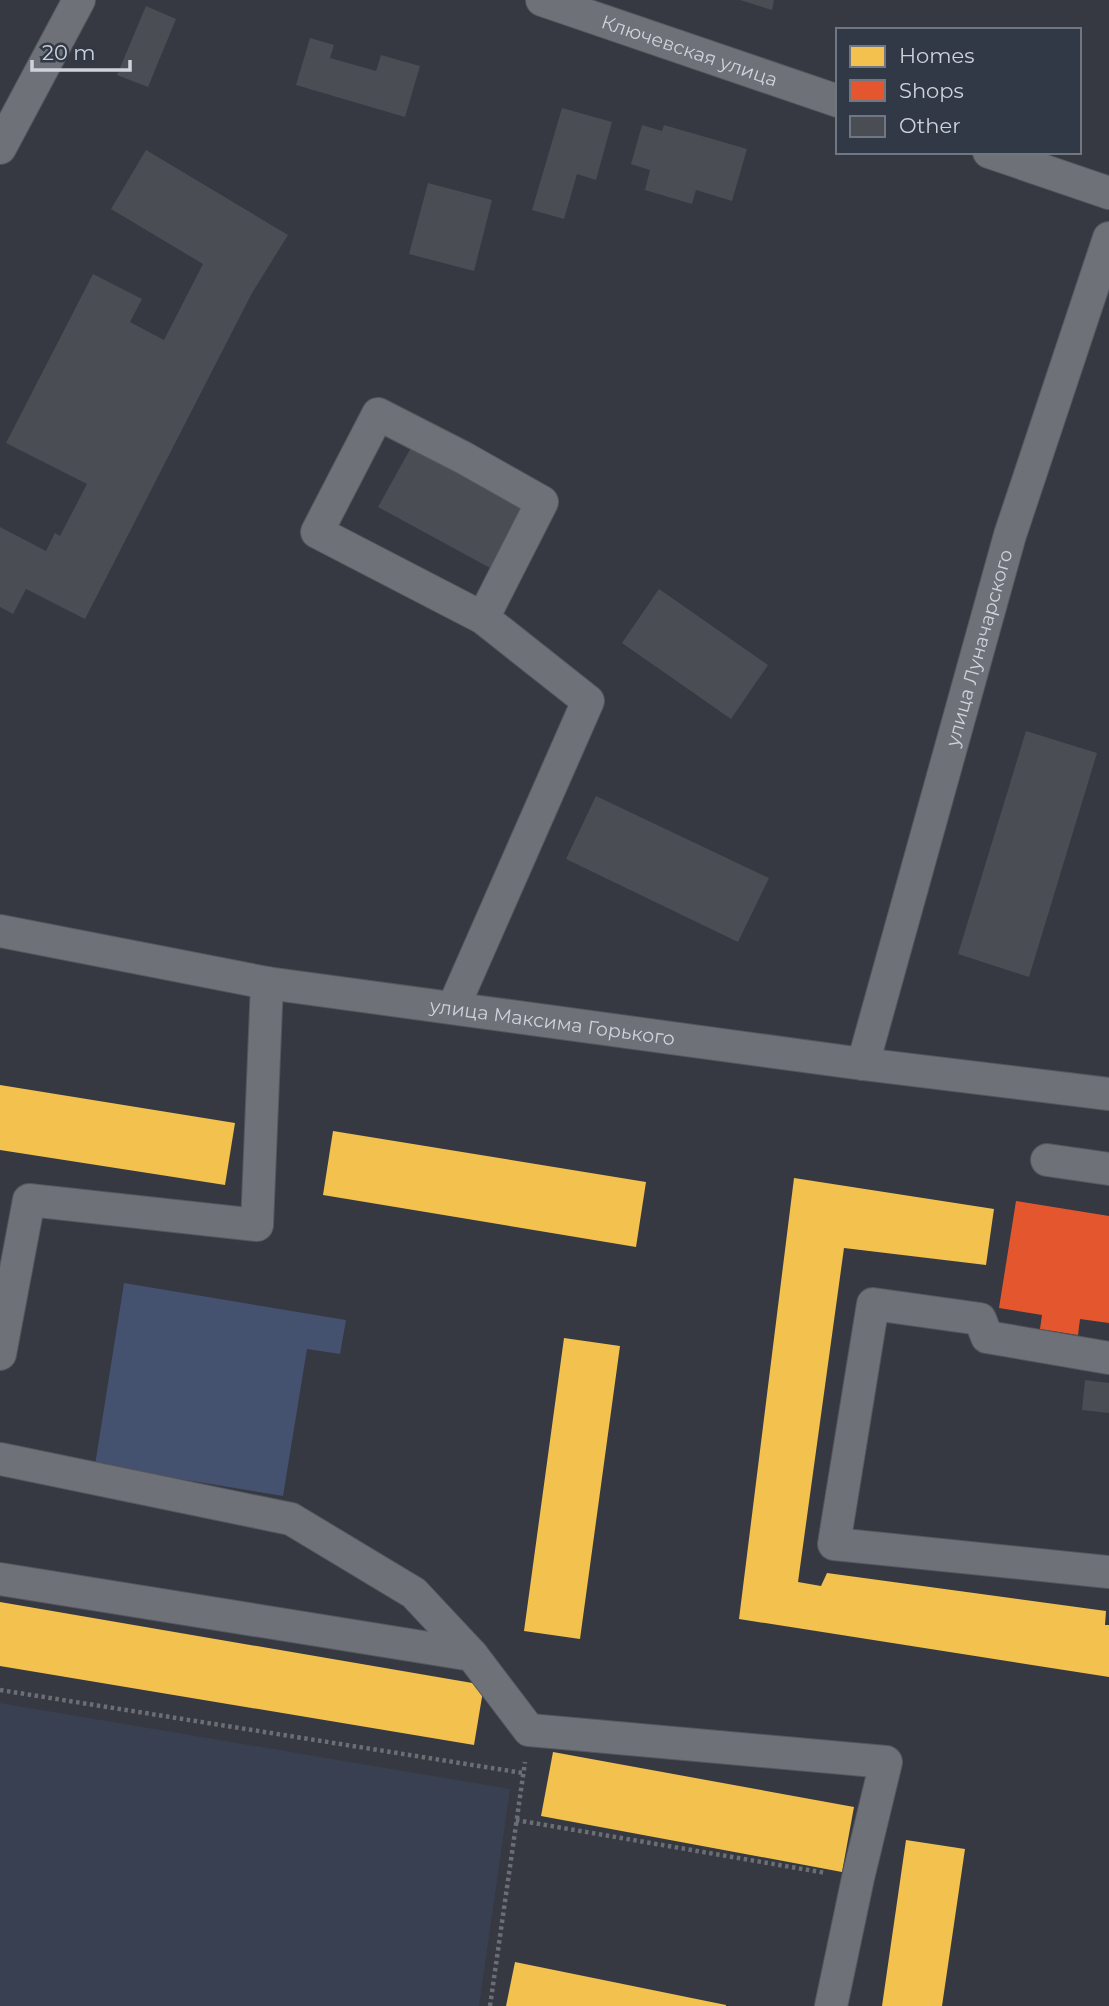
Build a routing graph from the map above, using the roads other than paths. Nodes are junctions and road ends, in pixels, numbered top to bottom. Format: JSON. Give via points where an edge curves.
{"nodes":[{"id":1,"x":79,"y":0,"type":"edge"},
{"id":2,"x":541,"y":0,"type":"edge"},
{"id":3,"x":836,"y":100,"type":"edge"},
{"id":4,"x":0,"y":148,"type":"edge"},
{"id":5,"x":995,"y":154,"type":"edge"},
{"id":6,"x":1109,"y":193,"type":"edge"},
{"id":7,"x":1109,"y":238,"type":"edge"},
{"id":8,"x":482,"y":618,"type":"junction"},
{"id":9,"x":0,"y":931,"type":"edge"},
{"id":10,"x":267,"y":983,"type":"junction"},
{"id":11,"x":453,"y":1008,"type":"junction"},
{"id":12,"x":863,"y":1063,"type":"junction"},
{"id":13,"x":1109,"y":1094,"type":"edge"},
{"id":14,"x":1047,"y":1160,"type":"dead end"},
{"id":15,"x":1109,"y":1169,"type":"edge"},
{"id":16,"x":0,"y":1354,"type":"edge"},
{"id":17,"x":1109,"y":1358,"type":"edge"},
{"id":18,"x":0,"y":1459,"type":"edge"},
{"id":19,"x":1109,"y":1572,"type":"edge"},
{"id":20,"x":0,"y":1579,"type":"edge"},
{"id":21,"x":472,"y":1655,"type":"junction"},
{"id":22,"x":831,"y":2006,"type":"edge"}],
"edges":[{"from":1,"to":4,"type":"street"},
{"from":2,"to":3,"type":"street","name":"Ключевская улица"},
{"from":5,"to":6,"type":"street"},
{"from":7,"to":12,"type":"street","name":"улица Луначарского","via":[[1010,535]]},
{"from":8,"to":8,"type":"street","via":[[317,532],[378,414],[542,502]]},
{"from":8,"to":11,"type":"street","via":[[588,701]]},
{"from":9,"to":10,"type":"street","name":"улица Максима Горького"},
{"from":10,"to":11,"type":"street","name":"улица Максима Горького"},
{"from":10,"to":16,"type":"street","via":[[257,1225],[29,1200]]},
{"from":11,"to":12,"type":"street","name":"улица Максима Горького"},
{"from":12,"to":13,"type":"street","name":"улица Максима Горького"},
{"from":14,"to":15,"type":"street"},
{"from":17,"to":19,"type":"street","via":[[986,1336],[980,1319],[873,1304],[834,1544]]},
{"from":18,"to":21,"type":"street","via":[[291,1519],[414,1593]]},
{"from":20,"to":21,"type":"street"},
{"from":21,"to":22,"type":"street","via":[[529,1730],[886,1762]]}]}
